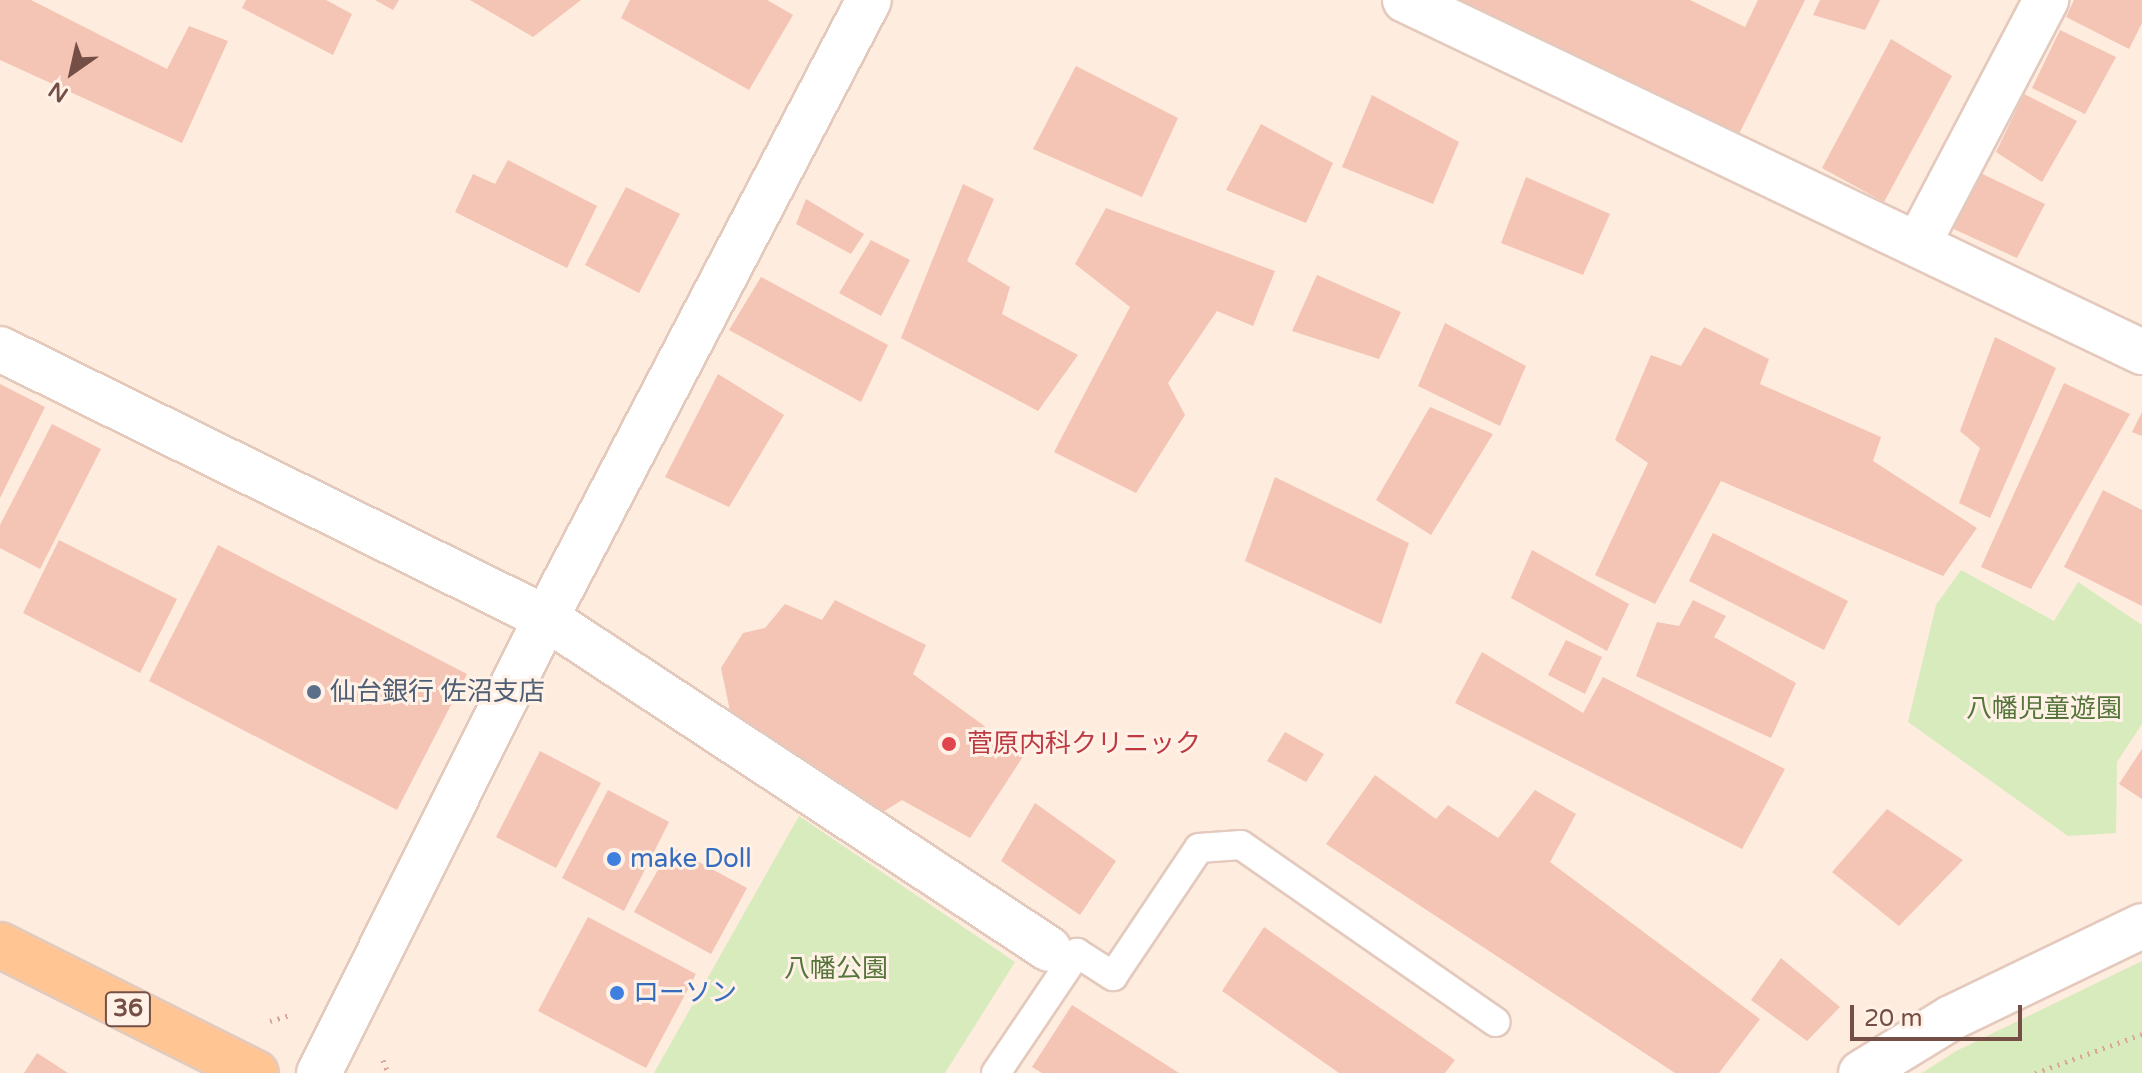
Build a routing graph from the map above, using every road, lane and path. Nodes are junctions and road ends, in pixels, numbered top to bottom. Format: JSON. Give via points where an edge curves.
{"nodes":[{"id":1,"x":869,"y":0,"type":"edge"},
{"id":2,"x":2046,"y":0,"type":"edge"},
{"id":3,"x":1427,"y":5,"type":"edge"},
{"id":4,"x":1918,"y":244,"type":"junction"},
{"id":5,"x":0,"y":349,"type":"edge"},
{"id":6,"x":2142,"y":352,"type":"edge"},
{"id":7,"x":546,"y":618,"type":"junction"},
{"id":8,"x":2142,"y":926,"type":"edge"},
{"id":9,"x":0,"y":945,"type":"edge"},
{"id":10,"x":1060,"y":955,"type":"junction"},
{"id":11,"x":256,"y":1014,"type":"dead end"},
{"id":12,"x":1496,"y":1022,"type":"dead end"},
{"id":13,"x":342,"y":1024,"type":"junction"},
{"id":14,"x":2142,"y":1034,"type":"edge"},
{"id":15,"x":256,"y":1073,"type":"edge"},
{"id":16,"x":319,"y":1073,"type":"edge"},
{"id":17,"x":388,"y":1073,"type":"edge"},
{"id":18,"x":996,"y":1073,"type":"edge"},
{"id":19,"x":1861,"y":1073,"type":"edge"},
{"id":20,"x":2035,"y":1073,"type":"edge"}],
"edges":[{"from":1,"to":7,"type":"street"},
{"from":2,"to":4,"type":"street"},
{"from":3,"to":4,"type":"street"},
{"from":4,"to":6,"type":"street"},
{"from":5,"to":7,"type":"street"},
{"from":7,"to":10,"type":"street"},
{"from":7,"to":13,"type":"street"},
{"from":8,"to":19,"type":"street","via":[[1951,1018]]},
{"from":9,"to":15,"type":"main road","number":"36"},
{"from":10,"to":12,"type":"lane","via":[[1077,953],[1113,976],[1199,848],[1241,845]]},
{"from":10,"to":18,"type":"lane"},
{"from":11,"to":13,"type":"path","via":[[271,1021],[311,1008]]},
{"from":13,"to":16,"type":"street"},
{"from":13,"to":17,"type":"path","via":[[374,1040]]},
{"from":14,"to":20,"type":"path"}]}
